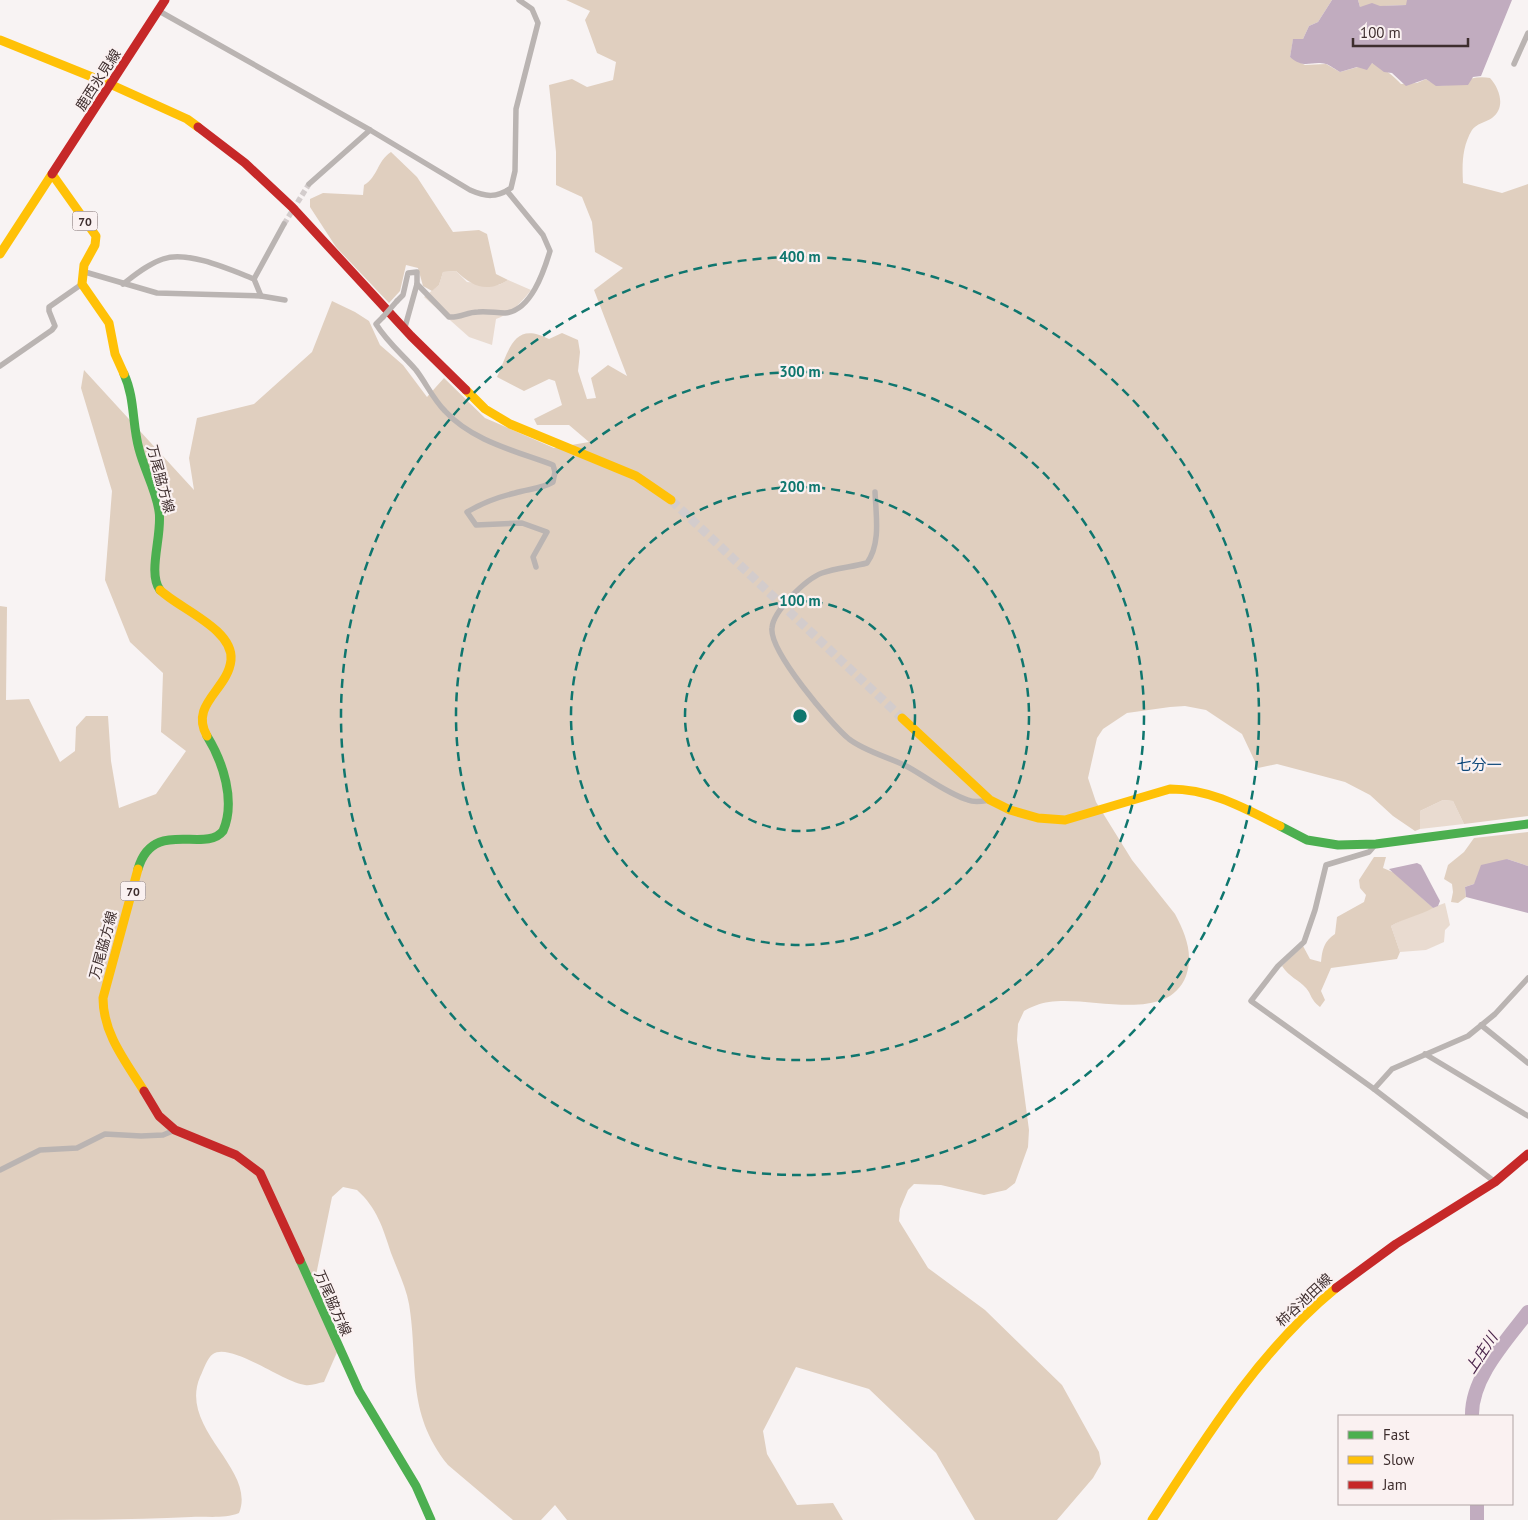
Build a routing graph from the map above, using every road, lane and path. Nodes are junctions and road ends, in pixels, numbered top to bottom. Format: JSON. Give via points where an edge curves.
{"nodes":[{"id":1,"x":165,"y":0,"type":"edge"},
{"id":2,"x":519,"y":0,"type":"edge"},
{"id":3,"x":159,"y":11,"type":"junction"},
{"id":4,"x":1528,"y":33,"type":"edge"},
{"id":5,"x":0,"y":40,"type":"edge"},
{"id":6,"x":1514,"y":64,"type":"dead end"},
{"id":7,"x":112,"y":85,"type":"junction"},
{"id":8,"x":370,"y":130,"type":"junction"},
{"id":9,"x":52,"y":174,"type":"junction"},
{"id":10,"x":309,"y":184,"type":"tunnel mouth"},
{"id":11,"x":507,"y":191,"type":"junction"},
{"id":12,"x":284,"y":224,"type":"tunnel mouth"},
{"id":13,"x":0,"y":254,"type":"edge"},
{"id":14,"x":85,"y":272,"type":"junction"},
{"id":15,"x":254,"y":279,"type":"junction"},
{"id":16,"x":82,"y":284,"type":"junction"},
{"id":17,"x":123,"y":284,"type":"junction"},
{"id":18,"x":417,"y":284,"type":"junction"},
{"id":19,"x":262,"y":296,"type":"junction"},
{"id":20,"x":286,"y":300,"type":"dead end"},
{"id":21,"x":404,"y":327,"type":"junction"},
{"id":22,"x":0,"y":366,"type":"edge"},
{"id":23,"x":875,"y":492,"type":"dead end"},
{"id":24,"x":671,"y":500,"type":"tunnel mouth"},
{"id":25,"x":536,"y":567,"type":"dead end"},
{"id":26,"x":902,"y":718,"type":"tunnel mouth"},
{"id":27,"x":990,"y":800,"type":"junction"},
{"id":28,"x":1528,"y":824,"type":"edge"},
{"id":29,"x":1376,"y":844,"type":"junction"},
{"id":30,"x":1528,"y":978,"type":"edge"},
{"id":31,"x":1481,"y":1025,"type":"junction"},
{"id":32,"x":1425,"y":1054,"type":"junction"},
{"id":33,"x":1528,"y":1063,"type":"edge"},
{"id":34,"x":1374,"y":1089,"type":"junction"},
{"id":35,"x":1528,"y":1116,"type":"edge"},
{"id":36,"x":175,"y":1130,"type":"junction"},
{"id":37,"x":1528,"y":1154,"type":"edge"},
{"id":38,"x":0,"y":1170,"type":"edge"},
{"id":39,"x":1495,"y":1182,"type":"junction"},
{"id":40,"x":1156,"y":1518,"type":"edge"},
{"id":41,"x":431,"y":1520,"type":"edge"}],
"edges":[{"from":1,"to":3,"type":"main road","name":"鹿西氷見線"},
{"from":2,"to":11,"type":"street","via":[[532,9],[538,23],[516,109],[515,171],[511,188]]},
{"from":3,"to":7,"type":"main road","name":"鹿西氷見線"},
{"from":3,"to":8,"type":"street"},
{"from":4,"to":6,"type":"street"},
{"from":5,"to":7,"type":"main road"},
{"from":7,"to":9,"type":"main road","name":"鹿西氷見線"},
{"from":7,"to":21,"type":"main road","via":[[187,119],[245,163],[292,207]]},
{"from":8,"to":10,"type":"street"},
{"from":8,"to":11,"type":"street","via":[[470,190],[486,197]]},
{"from":9,"to":13,"type":"main road"},
{"from":9,"to":14,"type":"main road","number":"70","via":[[96,236],[84,266]]},
{"from":11,"to":18,"type":"street","via":[[543,235],[550,250],[536,289],[518,308],[507,313],[481,311],[459,318],[449,317]]},
{"from":12,"to":15,"type":"street"},
{"from":14,"to":16,"type":"main road","number":"70"},
{"from":14,"to":17,"type":"street"},
{"from":15,"to":17,"type":"street","via":[[220,266],[176,256],[143,269]]},
{"from":15,"to":19,"type":"street"},
{"from":16,"to":22,"type":"street","via":[[49,307],[55,326],[52,330]]},
{"from":16,"to":36,"type":"main road","name":"万尾脇方線","number":"70","via":[[109,323],[115,354],[130,387],[138,447],[159,511],[154,578],[158,588],[222,636],[230,648],[231,657],[224,680],[203,712],[201,724],[222,762],[227,785],[225,827],[219,835],[208,838],[162,841],[150,846],[142,856],[103,998],[103,1016],[123,1059],[159,1116]]},
{"from":17,"to":19,"type":"street","via":[[158,293]]},
{"from":18,"to":21,"type":"street"},
{"from":18,"to":25,"type":"street","bridge":true,"via":[[418,272],[408,273],[403,294],[376,324],[388,341],[454,419],[481,438],[553,465],[553,482],[544,487],[483,502],[467,512],[476,524],[522,524],[547,532],[533,557]]},
{"from":19,"to":20,"type":"street"},
{"from":21,"to":24,"type":"main road","via":[[485,409],[510,424],[636,476]]},
{"from":23,"to":27,"type":"street","via":[[874,553],[867,563],[813,578],[778,611],[772,627],[773,637],[793,673],[819,708],[851,740],[906,766],[957,796],[970,801]]},
{"from":26,"to":27,"type":"main road"},
{"from":27,"to":29,"type":"main road","via":[[1038,818],[1065,820],[1170,789],[1188,790],[1228,799],[1307,840],[1338,845]]},
{"from":28,"to":29,"type":"main road"},
{"from":29,"to":34,"type":"street","via":[[1369,852],[1326,866],[1304,942],[1278,966],[1251,1001]]},
{"from":30,"to":31,"type":"street"},
{"from":31,"to":32,"type":"street","via":[[1468,1036]]},
{"from":31,"to":33,"type":"street"},
{"from":32,"to":34,"type":"street","via":[[1392,1069]]},
{"from":32,"to":35,"type":"street"},
{"from":34,"to":39,"type":"street"},
{"from":36,"to":38,"type":"street","via":[[141,1136],[105,1134],[77,1148],[40,1150]]},
{"from":36,"to":41,"type":"main road","name":"万尾脇方線","number":"70","via":[[236,1156],[260,1173],[338,1350],[360,1394],[415,1484]]},
{"from":37,"to":39,"type":"main road","name":"柿谷池田線","via":[[1519,1165]]},
{"from":39,"to":40,"type":"main road","name":"柿谷池田線","via":[[1374,1259],[1329,1293],[1299,1322],[1270,1351],[1235,1396]]}]}
